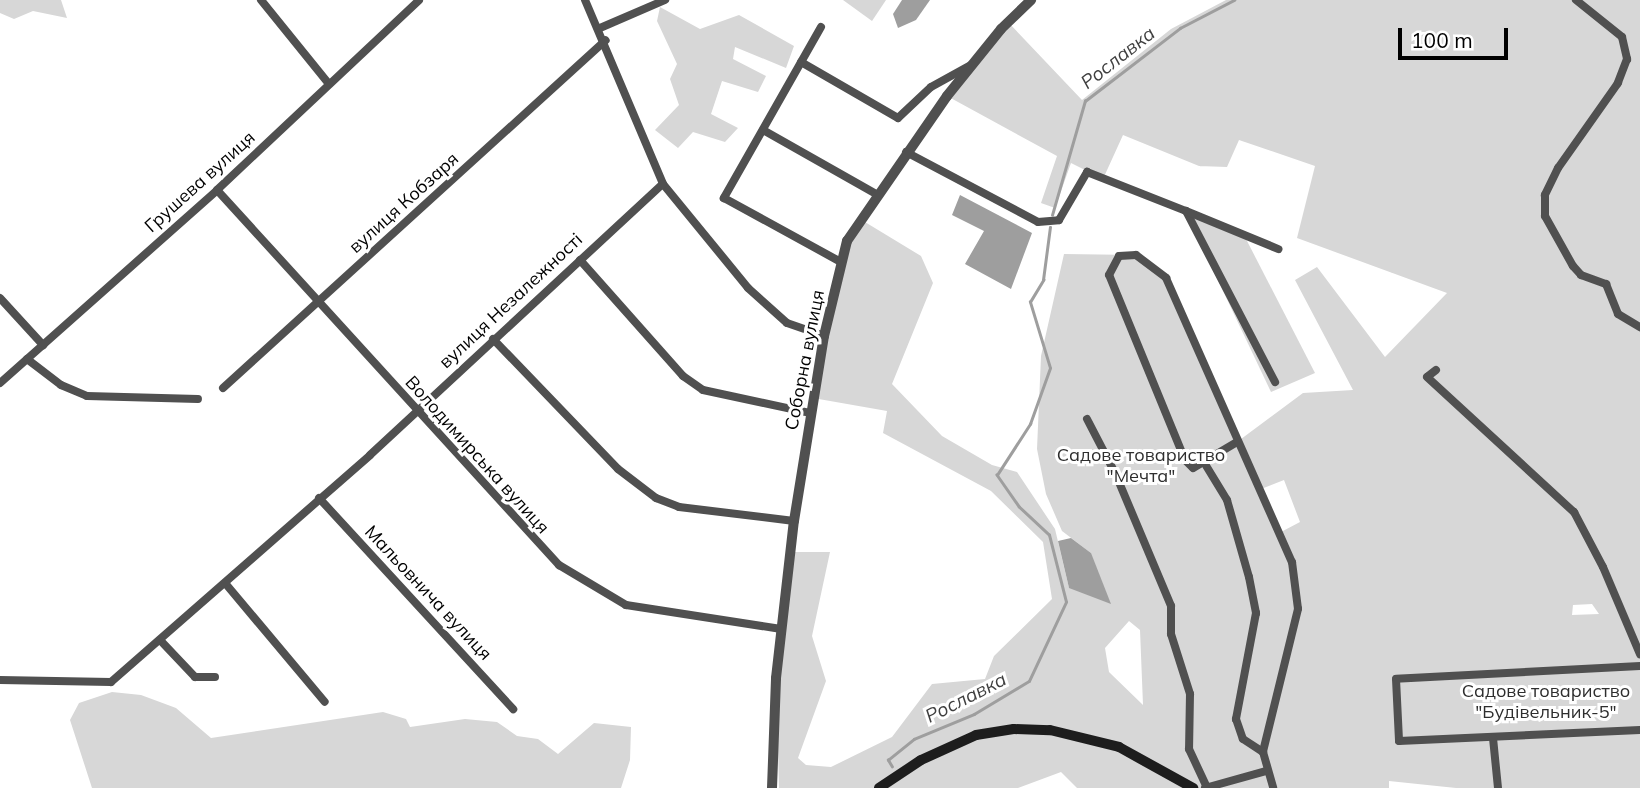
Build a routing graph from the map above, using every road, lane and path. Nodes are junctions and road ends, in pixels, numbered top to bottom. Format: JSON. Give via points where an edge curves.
{"nodes":[{"id":1,"x":261,"y":0,"type":"edge"},
{"id":2,"x":418,"y":0,"type":"edge"},
{"id":3,"x":585,"y":0,"type":"edge"},
{"id":4,"x":665,"y":0,"type":"edge"},
{"id":5,"x":1031,"y":0,"type":"edge"},
{"id":6,"x":1576,"y":0,"type":"edge"},
{"id":7,"x":821,"y":27,"type":"dead end"},
{"id":8,"x":600,"y":28,"type":"junction"},
{"id":9,"x":606,"y":40,"type":"junction"},
{"id":10,"x":801,"y":62,"type":"junction"},
{"id":11,"x":971,"y":65,"type":"junction"},
{"id":12,"x":329,"y":84,"type":"junction"},
{"id":13,"x":763,"y":130,"type":"junction"},
{"id":14,"x":906,"y":152,"type":"junction"},
{"id":15,"x":663,"y":184,"type":"junction"},
{"id":16,"x":217,"y":190,"type":"junction"},
{"id":17,"x":876,"y":194,"type":"junction"},
{"id":18,"x":1186,"y":211,"type":"junction"},
{"id":19,"x":1278,"y":249,"type":"dead end"},
{"id":20,"x":580,"y":260,"type":"junction"},
{"id":21,"x":841,"y":262,"type":"junction"},
{"id":22,"x":0,"y":298,"type":"edge"},
{"id":23,"x":317,"y":304,"type":"junction"},
{"id":24,"x":1640,"y":327,"type":"edge"},
{"id":25,"x":824,"y":336,"type":"junction"},
{"id":26,"x":493,"y":338,"type":"junction"},
{"id":27,"x":43,"y":345,"type":"junction"},
{"id":28,"x":27,"y":359,"type":"junction"},
{"id":29,"x":1436,"y":370,"type":"dead end"},
{"id":30,"x":1275,"y":382,"type":"dead end"},
{"id":31,"x":0,"y":383,"type":"edge"},
{"id":32,"x":223,"y":388,"type":"dead end"},
{"id":33,"x":198,"y":399,"type":"dead end"},
{"id":34,"x":416,"y":411,"type":"junction"},
{"id":35,"x":810,"y":413,"type":"junction"},
{"id":36,"x":1087,"y":419,"type":"dead end"},
{"id":37,"x":1237,"y":442,"type":"junction"},
{"id":38,"x":1202,"y":459,"type":"junction"},
{"id":39,"x":319,"y":498,"type":"junction"},
{"id":40,"x":794,"y":522,"type":"junction"},
{"id":41,"x":225,"y":583,"type":"junction"},
{"id":42,"x":780,"y":629,"type":"junction"},
{"id":43,"x":160,"y":640,"type":"junction"},
{"id":44,"x":1640,"y":654,"type":"edge"},
{"id":45,"x":1640,"y":666,"type":"edge"},
{"id":46,"x":215,"y":677,"type":"dead end"},
{"id":47,"x":0,"y":680,"type":"edge"},
{"id":48,"x":325,"y":702,"type":"dead end"},
{"id":49,"x":513,"y":709,"type":"dead end"},
{"id":50,"x":1640,"y":730,"type":"edge"},
{"id":51,"x":1493,"y":738,"type":"junction"},
{"id":52,"x":1263,"y":752,"type":"junction"},
{"id":53,"x":1266,"y":771,"type":"junction"},
{"id":54,"x":1206,"y":786,"type":"edge"},
{"id":55,"x":772,"y":788,"type":"edge"},
{"id":56,"x":879,"y":788,"type":"edge"},
{"id":57,"x":1193,"y":788,"type":"edge"},
{"id":58,"x":1273,"y":788,"type":"edge"},
{"id":59,"x":1498,"y":788,"type":"edge"}],
"edges":[{"from":1,"to":12,"type":"street"},
{"from":2,"to":12,"type":"street","name":"Грушева вулиця"},
{"from":3,"to":8,"type":"street"},
{"from":4,"to":8,"type":"street"},
{"from":5,"to":11,"type":"street","name":"Соборна вулиця"},
{"from":6,"to":24,"type":"street","via":[[1622,37],[1627,58],[1618,83],[1558,168],[1545,195],[1545,216],[1573,267],[1606,284],[1618,314]]},
{"from":7,"to":10,"type":"street"},
{"from":8,"to":9,"type":"street"},
{"from":9,"to":15,"type":"street"},
{"from":9,"to":23,"type":"street","name":"вулиця Кобзаря"},
{"from":10,"to":11,"type":"street","via":[[898,118],[931,87]]},
{"from":10,"to":13,"type":"street"},
{"from":11,"to":14,"type":"street","name":"Соборна вулиця"},
{"from":12,"to":16,"type":"street","name":"Грушева вулиця"},
{"from":13,"to":17,"type":"street"},
{"from":13,"to":21,"type":"street","via":[[724,198]]},
{"from":14,"to":17,"type":"street","name":"Соборна вулиця"},
{"from":14,"to":18,"type":"street","via":[[1038,222],[1059,220],[1087,172]]},
{"from":15,"to":20,"type":"street","name":"вулиця Незалежності"},
{"from":15,"to":25,"type":"street","via":[[748,288],[787,323]]},
{"from":16,"to":23,"type":"street","name":"Володимирська вулиця"},
{"from":16,"to":27,"type":"street","name":"Грушева вулиця"},
{"from":17,"to":21,"type":"street","name":"Соборна вулиця","via":[[847,241]]},
{"from":18,"to":19,"type":"street"},
{"from":18,"to":30,"type":"street"},
{"from":20,"to":26,"type":"street","name":"вулиця Незалежності"},
{"from":20,"to":35,"type":"street","via":[[684,376],[703,390]]},
{"from":21,"to":25,"type":"street","name":"Соборна вулиця"},
{"from":22,"to":27,"type":"street"},
{"from":23,"to":32,"type":"street","name":"вулиця Кобзаря"},
{"from":23,"to":34,"type":"street","name":"Володимирська вулиця"},
{"from":25,"to":35,"type":"street","name":"Соборна вулиця"},
{"from":26,"to":34,"type":"street","name":"вулиця Незалежності"},
{"from":26,"to":40,"type":"street","via":[[618,469],[656,498],[679,507]]},
{"from":27,"to":28,"type":"street","name":"Грушева вулиця"},
{"from":28,"to":31,"type":"street","name":"Грушева вулиця"},
{"from":28,"to":33,"type":"street","via":[[61,385],[87,396]]},
{"from":29,"to":44,"type":"street","via":[[1427,377],[1574,512],[1604,567]]},
{"from":34,"to":39,"type":"street","name":"вулиця Незалежності"},
{"from":34,"to":42,"type":"street","name":"Володимирська вулиця","via":[[536,543],[579,580],[625,605]]},
{"from":35,"to":40,"type":"street","name":"Соборна вулиця"},
{"from":36,"to":54,"type":"street","via":[[1116,475],[1171,606],[1171,634],[1190,694],[1189,749]]},
{"from":37,"to":38,"type":"street"},
{"from":37,"to":38,"type":"street","via":[[1166,278],[1136,255],[1119,256],[1109,275],[1180,448],[1193,468]]},
{"from":37,"to":52,"type":"street","via":[[1281,532],[1297,582],[1298,609]]},
{"from":38,"to":52,"type":"street","via":[[1227,500],[1249,577],[1256,613],[1236,719],[1243,739]]},
{"from":39,"to":41,"type":"street","name":"вулиця Незалежності"},
{"from":39,"to":49,"type":"street","name":"Мальовнича вулиця"},
{"from":40,"to":42,"type":"street","name":"Соборна вулиця"},
{"from":41,"to":43,"type":"street","name":"вулиця Незалежності"},
{"from":41,"to":48,"type":"street"},
{"from":42,"to":55,"type":"street","name":"Соборна вулиця"},
{"from":43,"to":46,"type":"street","via":[[195,677]]},
{"from":43,"to":47,"type":"street","name":"вулиця Незалежності","via":[[111,682]]},
{"from":45,"to":51,"type":"street","via":[[1396,679],[1399,741]]},
{"from":50,"to":51,"type":"street"},
{"from":51,"to":59,"type":"street"},
{"from":52,"to":53,"type":"street"},
{"from":53,"to":54,"type":"street"},
{"from":53,"to":58,"type":"street"},
{"from":56,"to":57,"type":"main road","via":[[921,760],[976,735],[1014,729],[1050,730],[1119,747]]}]}
